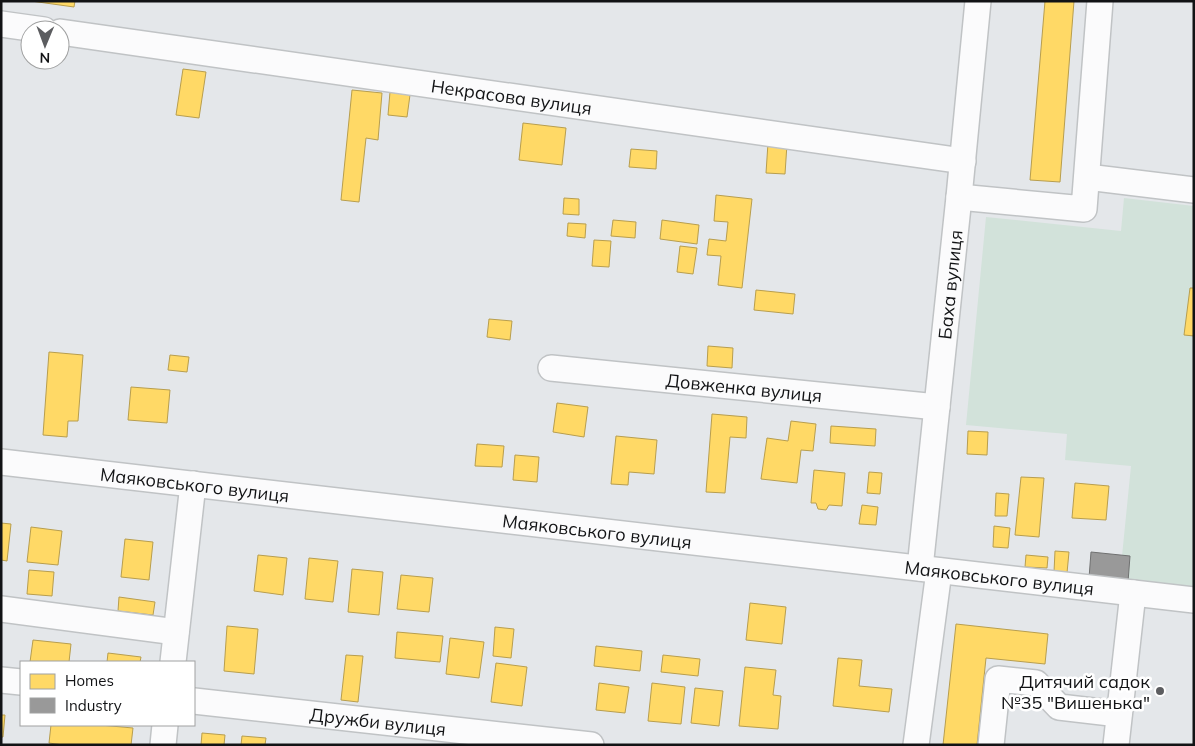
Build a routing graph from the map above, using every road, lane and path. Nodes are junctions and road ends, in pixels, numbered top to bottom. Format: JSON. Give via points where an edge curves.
{"nodes":[{"id":1,"x":978,"y":1,"type":"edge"},
{"id":2,"x":1100,"y":1,"type":"edge"},
{"id":3,"x":1,"y":24,"type":"edge"},
{"id":4,"x":20,"y":27,"type":"edge"},
{"id":5,"x":70,"y":33,"type":"edge"},
{"id":6,"x":963,"y":161,"type":"junction"},
{"id":7,"x":1087,"y":178,"type":"junction"},
{"id":8,"x":1194,"y":190,"type":"edge"},
{"id":9,"x":959,"y":197,"type":"junction"},
{"id":10,"x":552,"y":368,"type":"dead end"},
{"id":11,"x":937,"y":407,"type":"junction"},
{"id":12,"x":1,"y":462,"type":"edge"},
{"id":13,"x":193,"y":484,"type":"junction"},
{"id":14,"x":929,"y":569,"type":"junction"},
{"id":15,"x":1133,"y":593,"type":"junction"},
{"id":16,"x":1194,"y":600,"type":"edge"},
{"id":17,"x":1,"y":610,"type":"edge"},
{"id":18,"x":176,"y":632,"type":"junction"},
{"id":19,"x":173,"y":661,"type":"edge"},
{"id":20,"x":1,"y":680,"type":"edge"},
{"id":21,"x":20,"y":682,"type":"edge"},
{"id":22,"x":195,"y":701,"type":"edge"},
{"id":23,"x":1119,"y":714,"type":"junction"},
{"id":24,"x":165,"y":726,"type":"edge"},
{"id":25,"x":163,"y":745,"type":"edge"},
{"id":26,"x":591,"y":745,"type":"edge"},
{"id":27,"x":916,"y":745,"type":"edge"},
{"id":28,"x":991,"y":745,"type":"edge"},
{"id":29,"x":1116,"y":745,"type":"edge"}],
"edges":[{"from":1,"to":6,"type":"street","name":"Баха вулиця"},
{"from":2,"to":7,"type":"street"},
{"from":3,"to":4,"type":"street"},
{"from":5,"to":6,"type":"street","name":"Некрасова вулиця"},
{"from":6,"to":9,"type":"street","name":"Баха вулиця"},
{"from":7,"to":8,"type":"street"},
{"from":7,"to":9,"type":"street","via":[[1084,208]]},
{"from":9,"to":11,"type":"street","name":"Баха вулиця"},
{"from":10,"to":11,"type":"street","name":"Довженка вулиця"},
{"from":11,"to":14,"type":"street","name":"Баха вулиця"},
{"from":12,"to":13,"type":"street","name":"Маяковського вулиця"},
{"from":13,"to":14,"type":"street","name":"Маяковського вулиця"},
{"from":13,"to":18,"type":"street"},
{"from":14,"to":15,"type":"street","name":"Маяковського вулиця"},
{"from":14,"to":27,"type":"street","name":"Баха вулиця"},
{"from":15,"to":16,"type":"street","name":"Маяковського вулиця"},
{"from":15,"to":23,"type":"street"},
{"from":17,"to":18,"type":"street"},
{"from":18,"to":19,"type":"street"},
{"from":20,"to":21,"type":"street"},
{"from":22,"to":26,"type":"street","name":"Дружби вулиця"},
{"from":23,"to":28,"type":"street","via":[[1059,707],[1036,683],[998,679]]},
{"from":23,"to":29,"type":"street"},
{"from":24,"to":25,"type":"street"}]}
